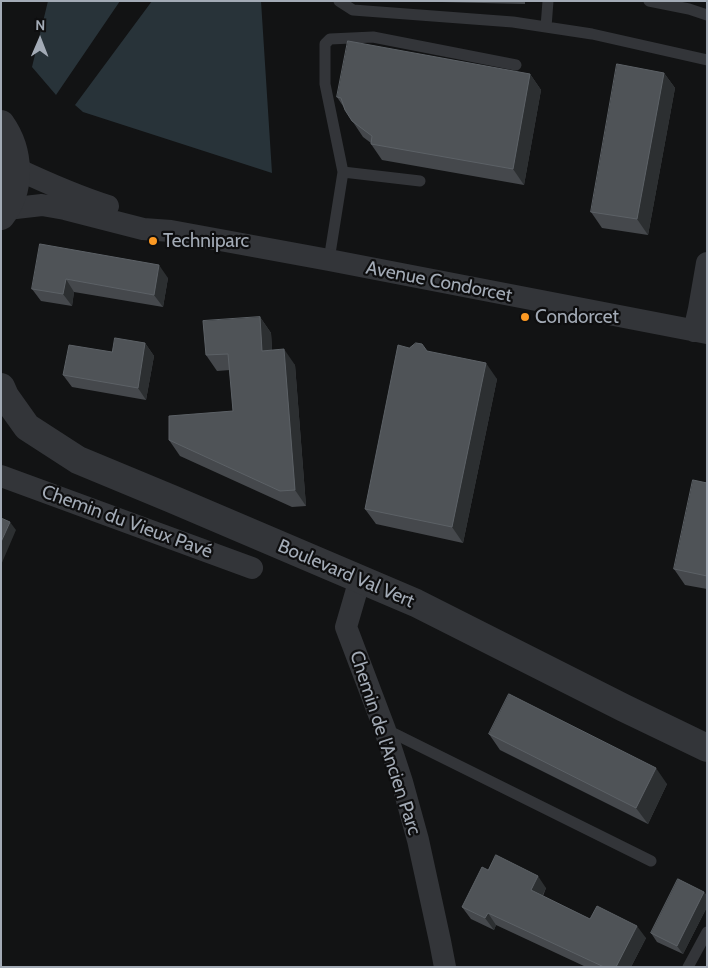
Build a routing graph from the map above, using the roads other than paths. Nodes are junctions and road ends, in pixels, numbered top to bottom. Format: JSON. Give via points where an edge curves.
{"nodes":[{"id":1,"x":339,"y":1,"type":"edge"},
{"id":2,"x":548,"y":1,"type":"edge"},
{"id":3,"x":649,"y":1,"type":"edge"},
{"id":4,"x":690,"y":5,"type":"edge"},
{"id":5,"x":707,"y":15,"type":"edge"},
{"id":6,"x":546,"y":27,"type":"junction"},
{"id":7,"x":707,"y":60,"type":"edge"},
{"id":8,"x":516,"y":64,"type":"dead end"},
{"id":9,"x":1,"y":124,"type":"edge"},
{"id":10,"x":17,"y":169,"type":"junction"},
{"id":11,"x":343,"y":172,"type":"junction"},
{"id":12,"x":420,"y":181,"type":"dead end"},
{"id":13,"x":4,"y":212,"type":"edge"},
{"id":14,"x":171,"y":231,"type":"junction"},
{"id":15,"x":329,"y":260,"type":"junction"},
{"id":16,"x":707,"y":264,"type":"edge"},
{"id":17,"x":700,"y":332,"type":"edge"},
{"id":18,"x":1,"y":387,"type":"edge"},
{"id":19,"x":1,"y":476,"type":"edge"},
{"id":20,"x":252,"y":568,"type":"dead end"},
{"id":21,"x":360,"y":579,"type":"junction"},
{"id":22,"x":385,"y":730,"type":"junction"},
{"id":23,"x":707,"y":748,"type":"edge"},
{"id":24,"x":651,"y":861,"type":"dead end"},
{"id":25,"x":707,"y":932,"type":"edge"},
{"id":26,"x":445,"y":967,"type":"edge"},
{"id":27,"x":688,"y":967,"type":"edge"}],
"edges":[{"from":1,"to":6,"type":"lane","via":[[353,10]]},
{"from":2,"to":6,"type":"lane"},
{"from":3,"to":4,"type":"lane"},
{"from":4,"to":5,"type":"lane"},
{"from":6,"to":7,"type":"lane"},
{"from":8,"to":11,"type":"lane","via":[[373,37],[330,39],[326,44],[325,84]]},
{"from":9,"to":10,"type":"street","via":[[13,146]]},
{"from":10,"to":13,"type":"street","via":[[15,189]]},
{"from":10,"to":14,"type":"street","name":"Avenue Condorcet","via":[[81,197],[146,218]]},
{"from":11,"to":12,"type":"lane"},
{"from":11,"to":15,"type":"lane"},
{"from":13,"to":14,"type":"street","name":"Avenue Condorcet","via":[[42,206],[142,229]]},
{"from":14,"to":15,"type":"street","name":"Avenue Condorcet"},
{"from":15,"to":17,"type":"street","name":"Avenue Condorcet"},
{"from":16,"to":17,"type":"street","via":[[699,309]]},
{"from":18,"to":21,"type":"street","name":"Boulevard Val Vert","via":[[27,427],[78,460]]},
{"from":19,"to":20,"type":"street","name":"Chemin du Vieux Pavé"},
{"from":21,"to":22,"type":"street","name":"Chemin de l'Ancien Parc","via":[[346,627]]},
{"from":21,"to":23,"type":"street","name":"Boulevard Val Vert","via":[[416,603]]},
{"from":22,"to":24,"type":"lane"},
{"from":22,"to":26,"type":"street","name":"Chemin de l'Ancien Parc","via":[[418,840]]},
{"from":25,"to":27,"type":"lane"}]}
